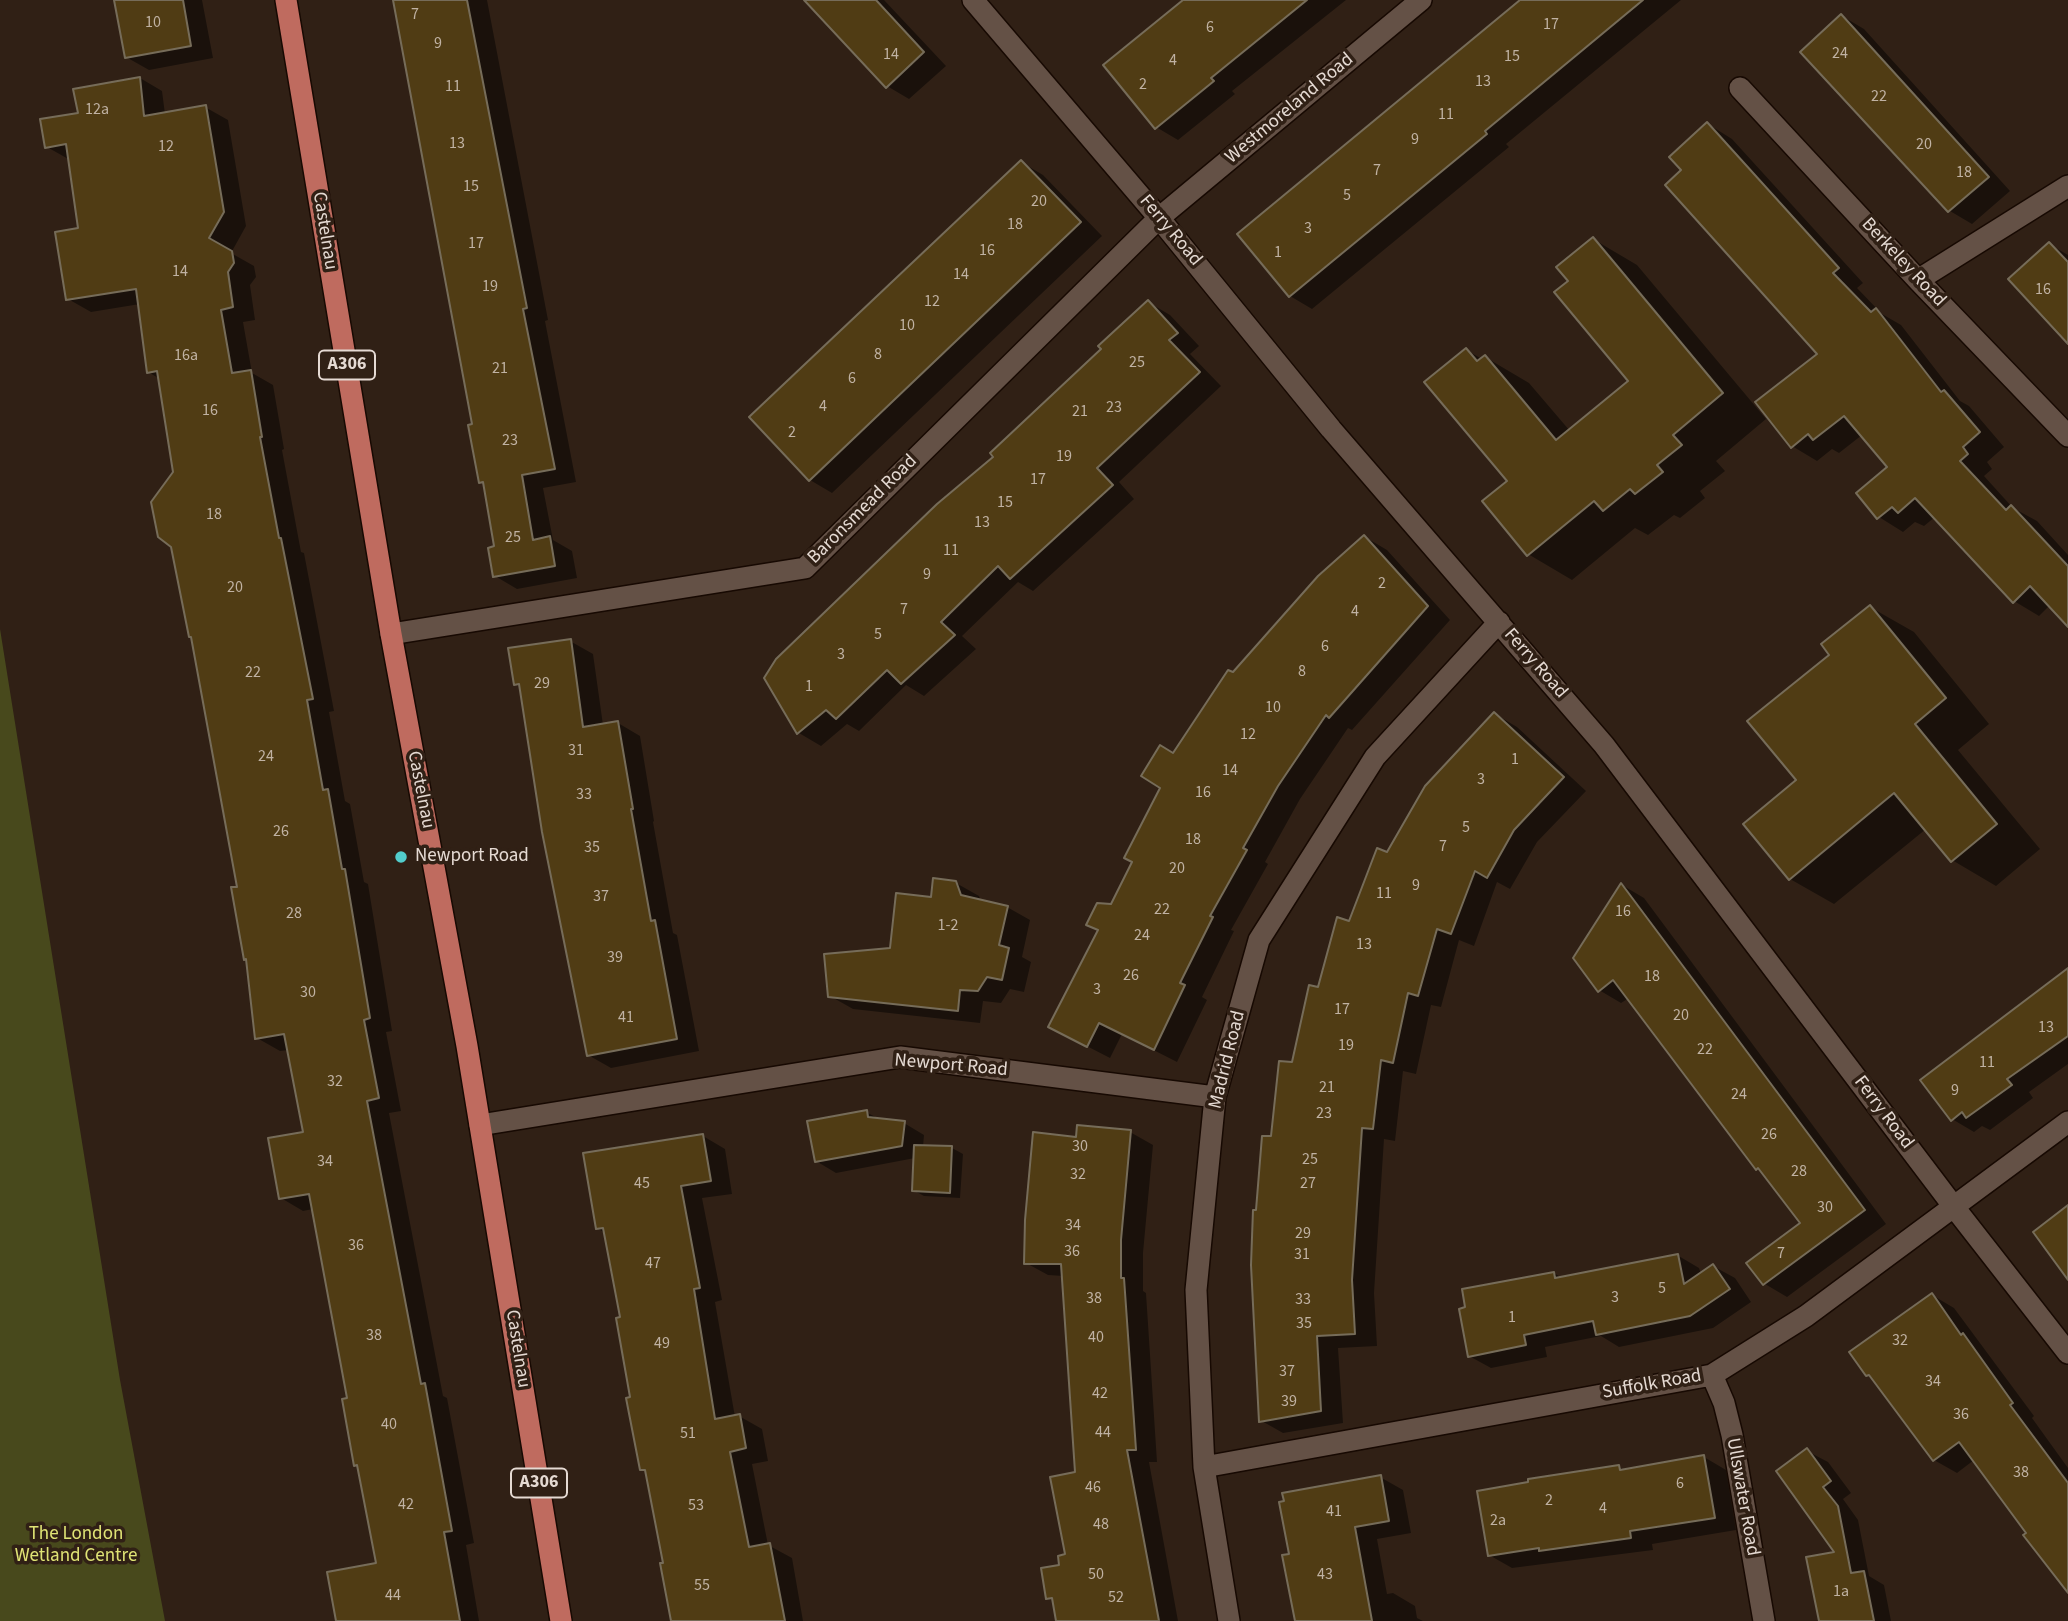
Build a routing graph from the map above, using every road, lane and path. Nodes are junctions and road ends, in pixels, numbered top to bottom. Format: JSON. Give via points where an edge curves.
{"nodes":[{"id":1,"x":286,"y":0,"type":"edge"},
{"id":2,"x":973,"y":0,"type":"edge"},
{"id":3,"x":1421,"y":0,"type":"edge"},
{"id":4,"x":1740,"y":88,"type":"dead end"},
{"id":5,"x":2068,"y":186,"type":"edge"},
{"id":6,"x":1159,"y":218,"type":"junction"},
{"id":7,"x":1918,"y":280,"type":"junction"},
{"id":8,"x":2068,"y":436,"type":"edge"},
{"id":9,"x":1499,"y":622,"type":"junction"},
{"id":10,"x":391,"y":634,"type":"junction"},
{"id":11,"x":1216,"y":1097,"type":"junction"},
{"id":12,"x":2068,"y":1122,"type":"edge"},
{"id":13,"x":480,"y":1125,"type":"junction"},
{"id":14,"x":1954,"y":1207,"type":"junction"},
{"id":15,"x":2068,"y":1353,"type":"edge"},
{"id":16,"x":1712,"y":1375,"type":"junction"},
{"id":17,"x":1203,"y":1467,"type":"junction"},
{"id":18,"x":561,"y":1621,"type":"edge"},
{"id":19,"x":1229,"y":1621,"type":"edge"},
{"id":20,"x":1764,"y":1621,"type":"edge"}],
"edges":[{"from":1,"to":10,"type":"main road","name":"Castelnau","number":"A306"},
{"from":2,"to":6,"type":"street","name":"Ferry Road"},
{"from":3,"to":6,"type":"street","name":"Westmoreland Road"},
{"from":4,"to":7,"type":"street","name":"Berkeley Road"},
{"from":5,"to":7,"type":"street"},
{"from":6,"to":9,"type":"street","name":"Ferry Road","via":[[1331,429]]},
{"from":6,"to":10,"type":"street","name":"Baronsmead Road","via":[[805,568]]},
{"from":7,"to":8,"type":"street","name":"Berkeley Road"},
{"from":9,"to":11,"type":"street","name":"Madrid Road","via":[[1374,757],[1259,940]]},
{"from":9,"to":14,"type":"street","name":"Ferry Road","via":[[1604,745]]},
{"from":10,"to":13,"type":"main road","name":"Castelnau","number":"A306"},
{"from":11,"to":13,"type":"street","name":"Newport Road","via":[[900,1058]]},
{"from":11,"to":17,"type":"street","name":"Madrid Road","via":[[1196,1290]]},
{"from":12,"to":14,"type":"street","name":"Suffolk Road"},
{"from":13,"to":18,"type":"main road","name":"Castelnau","number":"A306"},
{"from":14,"to":15,"type":"street","name":"Ferry Road"},
{"from":14,"to":16,"type":"street","name":"Suffolk Road","via":[[1806,1316]]},
{"from":16,"to":17,"type":"street","name":"Suffolk Road"},
{"from":16,"to":20,"type":"street","name":"Ullswater Road","via":[[1732,1435]]},
{"from":17,"to":19,"type":"street","name":"Madrid Road"}]}
